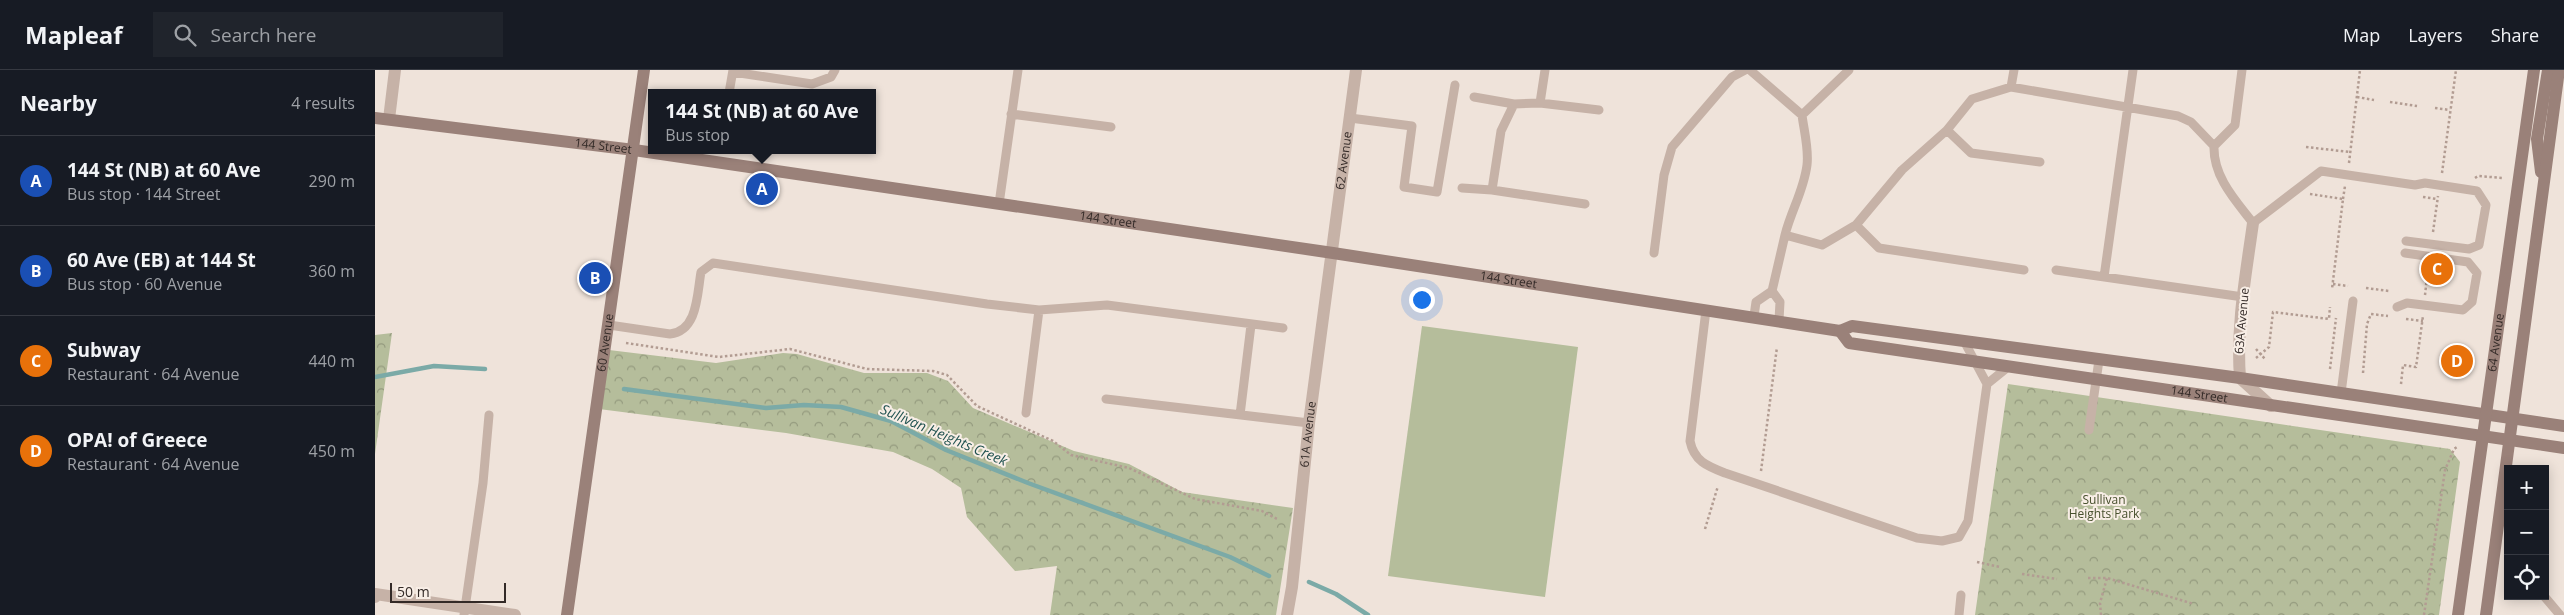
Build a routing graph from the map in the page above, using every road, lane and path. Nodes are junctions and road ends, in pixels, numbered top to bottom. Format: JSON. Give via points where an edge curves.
{"nodes":[{"id":1,"x":395,"y":70,"type":"edge"},
{"id":2,"x":644,"y":70,"type":"edge"},
{"id":3,"x":835,"y":70,"type":"edge"},
{"id":4,"x":1018,"y":70,"type":"edge"},
{"id":5,"x":1356,"y":70,"type":"edge"},
{"id":6,"x":1545,"y":70,"type":"edge"},
{"id":7,"x":1745,"y":70,"type":"edge"},
{"id":8,"x":1750,"y":70,"type":"edge"},
{"id":9,"x":1849,"y":70,"type":"edge"},
{"id":10,"x":2014,"y":70,"type":"edge"},
{"id":11,"x":2133,"y":70,"type":"edge"},
{"id":12,"x":2242,"y":70,"type":"edge"},
{"id":13,"x":2360,"y":70,"type":"edge"},
{"id":14,"x":2456,"y":70,"type":"edge"},
{"id":15,"x":2534,"y":70,"type":"edge"},
{"id":16,"x":2548,"y":70,"type":"edge"},
{"id":17,"x":2559,"y":70,"type":"edge"},
{"id":18,"x":733,"y":71,"type":"edge"},
{"id":19,"x":1455,"y":86,"type":"dead end"},
{"id":20,"x":2011,"y":87,"type":"junction"},
{"id":21,"x":730,"y":89,"type":"edge"},
{"id":22,"x":1474,"y":97,"type":"dead end"},
{"id":23,"x":2357,"y":97,"type":"junction"},
{"id":24,"x":2374,"y":100,"type":"dead end"},
{"id":25,"x":2390,"y":102,"type":"dead end"},
{"id":26,"x":1541,"y":103,"type":"junction"},
{"id":27,"x":1514,"y":104,"type":"junction"},
{"id":28,"x":2417,"y":106,"type":"dead end"},
{"id":29,"x":2127,"y":108,"type":"junction"},
{"id":30,"x":2435,"y":108,"type":"dead end"},
{"id":31,"x":1599,"y":110,"type":"dead end"},
{"id":32,"x":2450,"y":110,"type":"junction"},
{"id":33,"x":1011,"y":114,"type":"junction"},
{"id":34,"x":1802,"y":115,"type":"junction"},
{"id":35,"x":375,"y":118,"type":"edge"},
{"id":36,"x":1350,"y":118,"type":"junction"},
{"id":37,"x":389,"y":119,"type":"junction"},
{"id":38,"x":1111,"y":127,"type":"dead end"},
{"id":39,"x":1947,"y":130,"type":"junction"},
{"id":40,"x":2214,"y":146,"type":"junction"},
{"id":41,"x":2306,"y":147,"type":"dead end"},
{"id":42,"x":633,"y":150,"type":"junction"},
{"id":43,"x":648,"y":152,"type":"edge"},
{"id":44,"x":2350,"y":152,"type":"junction"},
{"id":45,"x":660,"y":154,"type":"edge"},
{"id":46,"x":2040,"y":162,"type":"dead end"},
{"id":47,"x":2348,"y":167,"type":"dead end"},
{"id":48,"x":2441,"y":180,"type":"dead end"},
{"id":49,"x":2345,"y":186,"type":"dead end"},
{"id":50,"x":1462,"y":188,"type":"dead end"},
{"id":51,"x":2439,"y":189,"type":"dead end"},
{"id":52,"x":1492,"y":190,"type":"junction"},
{"id":53,"x":2543,"y":192,"type":"junction"},
{"id":54,"x":2423,"y":197,"type":"dead end"},
{"id":55,"x":2303,"y":199,"type":"dead end"},
{"id":56,"x":2343,"y":199,"type":"junction"},
{"id":57,"x":2437,"y":199,"type":"junction"},
{"id":58,"x":999,"y":204,"type":"junction"},
{"id":59,"x":1585,"y":204,"type":"dead end"},
{"id":60,"x":2253,"y":223,"type":"junction"},
{"id":61,"x":1856,"y":225,"type":"junction"},
{"id":62,"x":1785,"y":235,"type":"junction"},
{"id":63,"x":2431,"y":240,"type":"dead end"},
{"id":64,"x":2406,"y":241,"type":"dead end"},
{"id":65,"x":1333,"y":252,"type":"junction"},
{"id":66,"x":1655,"y":253,"type":"dead end"},
{"id":67,"x":2405,"y":253,"type":"dead end"},
{"id":68,"x":2428,"y":261,"type":"dead end"},
{"id":69,"x":2025,"y":270,"type":"dead end"},
{"id":70,"x":2056,"y":270,"type":"dead end"},
{"id":71,"x":2104,"y":277,"type":"junction"},
{"id":72,"x":2333,"y":284,"type":"junction"},
{"id":73,"x":2348,"y":286,"type":"dead end"},
{"id":74,"x":2366,"y":288,"type":"dead end"},
{"id":75,"x":2332,"y":289,"type":"dead end"},
{"id":76,"x":1772,"y":291,"type":"junction"},
{"id":77,"x":2389,"y":291,"type":"dead end"},
{"id":78,"x":2243,"y":297,"type":"junction"},
{"id":79,"x":2424,"y":298,"type":"dead end"},
{"id":80,"x":2353,"y":300,"type":"dead end"},
{"id":81,"x":2397,"y":306,"type":"dead end"},
{"id":82,"x":2330,"y":307,"type":"dead end"},
{"id":83,"x":1039,"y":310,"type":"junction"},
{"id":84,"x":1706,"y":310,"type":"junction"},
{"id":85,"x":2424,"y":311,"type":"dead end"},
{"id":86,"x":1754,"y":316,"type":"junction"},
{"id":87,"x":2388,"y":316,"type":"dead end"},
{"id":88,"x":2329,"y":317,"type":"junction"},
{"id":89,"x":2336,"y":318,"type":"junction"},
{"id":90,"x":2341,"y":318,"type":"dead end"},
{"id":91,"x":2405,"y":319,"type":"dead end"},
{"id":92,"x":1779,"y":320,"type":"junction"},
{"id":93,"x":2363,"y":321,"type":"dead end"},
{"id":94,"x":2423,"y":321,"type":"junction"},
{"id":95,"x":2368,"y":322,"type":"junction"},
{"id":96,"x":609,"y":325,"type":"junction"},
{"id":97,"x":1251,"y":325,"type":"junction"},
{"id":98,"x":1283,"y":328,"type":"dead end"},
{"id":99,"x":1840,"y":330,"type":"junction"},
{"id":100,"x":1964,"y":341,"type":"junction"},
{"id":101,"x":626,"y":344,"type":"dead end"},
{"id":102,"x":1777,"y":347,"type":"dead end"},
{"id":103,"x":2256,"y":349,"type":"dead end"},
{"id":104,"x":2261,"y":354,"type":"junction"},
{"id":105,"x":2255,"y":358,"type":"dead end"},
{"id":106,"x":2265,"y":359,"type":"dead end"},
{"id":107,"x":2099,"y":360,"type":"junction"},
{"id":108,"x":1975,"y":362,"type":"junction"},
{"id":109,"x":2007,"y":367,"type":"junction"},
{"id":110,"x":2329,"y":369,"type":"dead end"},
{"id":111,"x":2363,"y":374,"type":"dead end"},
{"id":112,"x":2240,"y":378,"type":"junction"},
{"id":113,"x":2096,"y":380,"type":"junction"},
{"id":114,"x":1987,"y":384,"type":"junction"},
{"id":115,"x":2401,"y":384,"type":"dead end"},
{"id":116,"x":2341,"y":393,"type":"junction"},
{"id":117,"x":1106,"y":399,"type":"dead end"},
{"id":118,"x":2271,"y":406,"type":"junction"},
{"id":119,"x":1026,"y":413,"type":"dead end"},
{"id":120,"x":489,"y":414,"type":"dead end"},
{"id":121,"x":1240,"y":415,"type":"junction"},
{"id":122,"x":2485,"y":415,"type":"junction"},
{"id":123,"x":2513,"y":418,"type":"junction"},
{"id":124,"x":1309,"y":423,"type":"junction"},
{"id":125,"x":2564,"y":426,"type":"edge"},
{"id":126,"x":2089,"y":430,"type":"dead end"},
{"id":127,"x":2482,"y":437,"type":"junction"},
{"id":128,"x":2509,"y":441,"type":"junction"},
{"id":129,"x":2461,"y":445,"type":"dead end"},
{"id":130,"x":2564,"y":448,"type":"edge"},
{"id":131,"x":1761,"y":471,"type":"dead end"},
{"id":132,"x":1719,"y":486,"type":"dead end"},
{"id":133,"x":1279,"y":520,"type":"dead end"},
{"id":134,"x":1705,"y":528,"type":"dead end"},
{"id":135,"x":1977,"y":562,"type":"dead end"},
{"id":136,"x":2000,"y":567,"type":"dead end"},
{"id":137,"x":2022,"y":574,"type":"dead end"},
{"id":138,"x":2088,"y":578,"type":"dead end"},
{"id":139,"x":2107,"y":578,"type":"junction"},
{"id":140,"x":2057,"y":579,"type":"dead end"},
{"id":141,"x":1961,"y":595,"type":"dead end"},
{"id":142,"x":375,"y":596,"type":"edge"},
{"id":143,"x":2547,"y":600,"type":"edge"},
{"id":144,"x":2194,"y":604,"type":"dead end"},
{"id":145,"x":464,"y":611,"type":"edge"},
{"id":146,"x":515,"y":615,"type":"edge"},
{"id":147,"x":567,"y":615,"type":"edge"},
{"id":148,"x":1287,"y":615,"type":"edge"},
{"id":149,"x":1959,"y":615,"type":"edge"},
{"id":150,"x":2101,"y":615,"type":"edge"},
{"id":151,"x":2424,"y":615,"type":"edge"},
{"id":152,"x":2459,"y":615,"type":"edge"},
{"id":153,"x":2486,"y":615,"type":"edge"},
{"id":154,"x":2560,"y":615,"type":"edge"}],
"edges":[{"from":1,"to":37,"type":"street"},
{"from":2,"to":42,"type":"main road","name":"60 Avenue"},
{"from":3,"to":18,"type":"lane","via":[[831,77],[812,84]]},
{"from":4,"to":33,"type":"lane"},
{"from":5,"to":36,"type":"street","name":"62 Avenue"},
{"from":6,"to":26,"type":"lane"},
{"from":7,"to":66,"type":"lane","via":[[1732,76],[1672,147],[1664,175]]},
{"from":8,"to":34,"type":"lane"},
{"from":9,"to":34,"type":"lane"},
{"from":10,"to":20,"type":"lane"},
{"from":11,"to":29,"type":"lane"},
{"from":12,"to":40,"type":"lane","via":[[2235,125]]},
{"from":13,"to":23,"type":"path"},
{"from":14,"to":32,"type":"path"},
{"from":15,"to":122,"type":"main road","name":"64 Avenue"},
{"from":16,"to":53,"type":"main road","via":[[2537,140]]},
{"from":17,"to":53,"type":"main road"},
{"from":18,"to":21,"type":"lane"},
{"from":19,"to":36,"type":"lane","via":[[1437,192],[1404,186],[1412,126]]},
{"from":20,"to":29,"type":"lane"},
{"from":20,"to":39,"type":"lane","via":[[1972,99]]},
{"from":22,"to":27,"type":"lane"},
{"from":23,"to":24,"type":"path"},
{"from":23,"to":44,"type":"path"},
{"from":25,"to":28,"type":"path"},
{"from":26,"to":27,"type":"lane"},
{"from":26,"to":31,"type":"lane"},
{"from":27,"to":52,"type":"lane","via":[[1501,131]]},
{"from":29,"to":40,"type":"lane","via":[[2178,116],[2191,122]]},
{"from":29,"to":71,"type":"lane"},
{"from":30,"to":32,"type":"path"},
{"from":32,"to":48,"type":"path"},
{"from":33,"to":38,"type":"lane"},
{"from":33,"to":58,"type":"lane"},
{"from":34,"to":62,"type":"lane","via":[[1807,163],[1803,187]]},
{"from":35,"to":37,"type":"main road","name":"144 Street"},
{"from":36,"to":65,"type":"street","name":"62 Avenue"},
{"from":37,"to":42,"type":"main road","name":"144 Street"},
{"from":39,"to":46,"type":"lane","via":[[1971,153]]},
{"from":39,"to":61,"type":"lane","via":[[1902,170]]},
{"from":40,"to":60,"type":"lane","via":[[2223,183]]},
{"from":41,"to":44,"type":"path"},
{"from":42,"to":43,"type":"main road","name":"144 Street"},
{"from":42,"to":96,"type":"main road","name":"60 Avenue"},
{"from":44,"to":47,"type":"path"},
{"from":45,"to":58,"type":"main road","name":"144 Street"},
{"from":49,"to":56,"type":"path"},
{"from":50,"to":52,"type":"lane"},
{"from":51,"to":57,"type":"path"},
{"from":52,"to":59,"type":"lane"},
{"from":53,"to":123,"type":"main road"},
{"from":54,"to":57,"type":"path"},
{"from":55,"to":56,"type":"path","via":[[2309,194]]},
{"from":56,"to":72,"type":"path"},
{"from":57,"to":63,"type":"path"},
{"from":58,"to":65,"type":"main road","name":"144 Street"},
{"from":60,"to":64,"type":"lane","via":[[2321,171],[2477,191],[2485,205],[2479,245],[2469,249]]},
{"from":60,"to":78,"type":"street","name":"63A Avenue"},
{"from":61,"to":62,"type":"lane","via":[[1822,245]]},
{"from":61,"to":69,"type":"lane","via":[[1879,248]]},
{"from":62,"to":76,"type":"lane"},
{"from":65,"to":84,"type":"main road","name":"144 Street"},
{"from":65,"to":124,"type":"street","name":"61A Avenue"},
{"from":67,"to":81,"type":"lane","via":[[2468,262],[2477,273],[2473,302],[2463,310],[2407,303]]},
{"from":68,"to":79,"type":"path"},
{"from":70,"to":71,"type":"lane"},
{"from":71,"to":78,"type":"lane"},
{"from":72,"to":73,"type":"path"},
{"from":72,"to":75,"type":"path"},
{"from":74,"to":77,"type":"path"},
{"from":76,"to":86,"type":"lane","via":[[1756,302]]},
{"from":76,"to":92,"type":"lane","via":[[1780,302]]},
{"from":78,"to":112,"type":"street","name":"63A Avenue"},
{"from":80,"to":116,"type":"lane"},
{"from":82,"to":88,"type":"path"},
{"from":83,"to":96,"type":"lane","via":[[713,263],[701,272],[692,318],[687,328],[679,333]]},
{"from":83,"to":97,"type":"lane","via":[[1107,305]]},
{"from":83,"to":119,"type":"lane"},
{"from":84,"to":86,"type":"main road","name":"144 Street"},
{"from":84,"to":114,"type":"lane","via":[[1690,441],[1697,459],[1725,473],[1917,538],[1942,541],[1959,537],[1968,521]]},
{"from":85,"to":94,"type":"path"},
{"from":86,"to":92,"type":"main road","name":"144 Street"},
{"from":87,"to":95,"type":"path","via":[[2371,314]]},
{"from":88,"to":89,"type":"path"},
{"from":88,"to":104,"type":"path","via":[[2273,312],[2269,347]]},
{"from":89,"to":90,"type":"path"},
{"from":89,"to":110,"type":"path"},
{"from":91,"to":94,"type":"path"},
{"from":92,"to":99,"type":"main road","name":"144 Street"},
{"from":93,"to":95,"type":"path"},
{"from":94,"to":115,"type":"path","via":[[2416,367],[2403,365]]},
{"from":95,"to":111,"type":"path"},
{"from":96,"to":147,"type":"main road","name":"60 Avenue"},
{"from":97,"to":98,"type":"lane"},
{"from":97,"to":121,"type":"lane"},
{"from":99,"to":100,"type":"main road","name":"144 Street","via":[[1852,326]]},
{"from":99,"to":108,"type":"main road","name":"144 Street","via":[[1849,343]]},
{"from":100,"to":107,"type":"main road","name":"144 Street"},
{"from":100,"to":108,"type":"lane"},
{"from":101,"to":133,"type":"path","via":[[719,357],[789,349],[867,369],[933,371],[947,375],[977,406],[1053,441],[1071,454],[1129,468],[1195,498],[1262,511]]},
{"from":102,"to":131,"type":"path"},
{"from":103,"to":104,"type":"path"},
{"from":104,"to":105,"type":"path"},
{"from":104,"to":106,"type":"path"},
{"from":107,"to":112,"type":"main road","name":"144 Street"},
{"from":107,"to":113,"type":"lane"},
{"from":108,"to":109,"type":"main road","name":"144 Street"},
{"from":108,"to":114,"type":"lane"},
{"from":109,"to":113,"type":"main road","name":"144 Street"},
{"from":109,"to":114,"type":"lane"},
{"from":112,"to":116,"type":"main road","name":"144 Street"},
{"from":112,"to":118,"type":"street"},
{"from":113,"to":118,"type":"main road","name":"144 Street"},
{"from":113,"to":126,"type":"lane"},
{"from":116,"to":122,"type":"main road","name":"144 Street"},
{"from":117,"to":121,"type":"lane"},
{"from":118,"to":127,"type":"main road","name":"144 Street"},
{"from":120,"to":145,"type":"lane","via":[[483,483]]},
{"from":121,"to":124,"type":"lane"},
{"from":122,"to":123,"type":"main road","name":"144 Street"},
{"from":122,"to":127,"type":"main road","name":"64 Avenue"},
{"from":123,"to":125,"type":"main road","name":"144 Street"},
{"from":123,"to":128,"type":"main road"},
{"from":124,"to":148,"type":"street","name":"61A Avenue"},
{"from":127,"to":128,"type":"main road","name":"144 Street"},
{"from":127,"to":152,"type":"main road","name":"64 Avenue"},
{"from":128,"to":130,"type":"main road","name":"144 Street"},
{"from":128,"to":153,"type":"main road"},
{"from":129,"to":151,"type":"path","via":[[2454,449],[2445,470]]},
{"from":132,"to":134,"type":"path"},
{"from":135,"to":136,"type":"path"},
{"from":137,"to":140,"type":"path"},
{"from":138,"to":139,"type":"path"},
{"from":139,"to":144,"type":"path"},
{"from":139,"to":150,"type":"path","via":[[2100,603]]},
{"from":141,"to":149,"type":"lane"},
{"from":142,"to":145,"type":"street"},
{"from":143,"to":154,"type":"lane"},
{"from":145,"to":146,"type":"street"}]}
